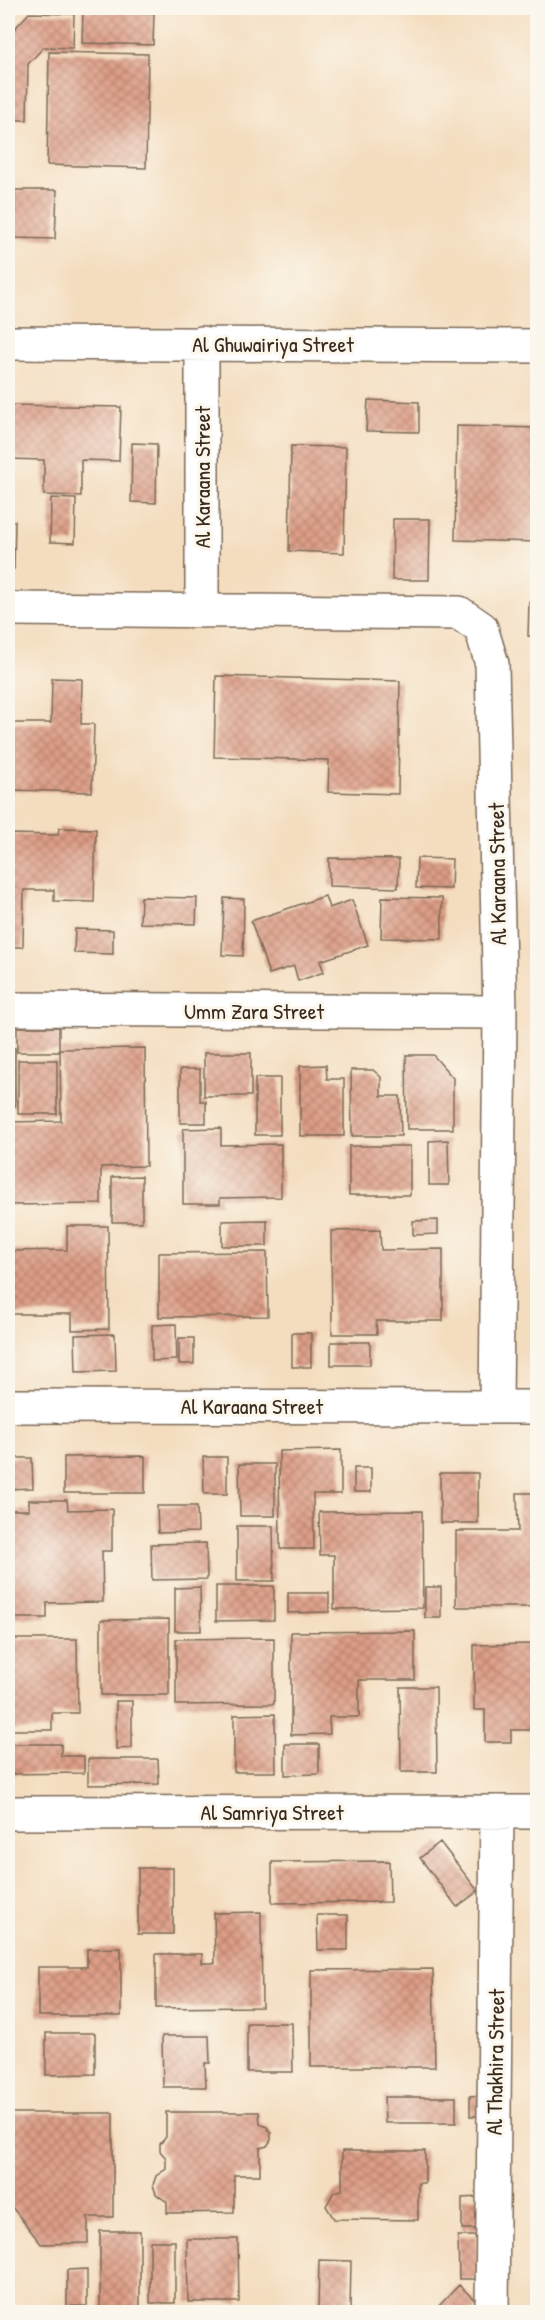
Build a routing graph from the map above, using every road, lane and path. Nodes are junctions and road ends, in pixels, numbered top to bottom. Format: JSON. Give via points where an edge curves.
{"nodes":[{"id":1,"x":8,"y":343,"type":"edge"},
{"id":2,"x":201,"y":343,"type":"junction"},
{"id":3,"x":537,"y":346,"type":"edge"},
{"id":4,"x":8,"y":609,"type":"edge"},
{"id":5,"x":201,"y":611,"type":"junction"},
{"id":6,"x":8,"y":1009,"type":"edge"},
{"id":7,"x":500,"y":1012,"type":"junction"},
{"id":8,"x":8,"y":1406,"type":"edge"},
{"id":9,"x":496,"y":1406,"type":"junction"},
{"id":10,"x":537,"y":1407,"type":"edge"},
{"id":11,"x":497,"y":1812,"type":"junction"},
{"id":12,"x":537,"y":1812,"type":"edge"},
{"id":13,"x":8,"y":1813,"type":"edge"},
{"id":14,"x":492,"y":2313,"type":"edge"}],
"edges":[{"from":1,"to":2,"type":"street","name":"Al Ghuwairiya Street"},
{"from":2,"to":3,"type":"street","name":"Al Ghuwairiya Street"},
{"from":2,"to":5,"type":"street","name":"Al Karaana Street"},
{"from":4,"to":5,"type":"street","name":"Al Karaana Street"},
{"from":5,"to":7,"type":"street","name":"Al Karaana Street","via":[[459,613],[482,628],[492,664]]},
{"from":6,"to":7,"type":"street","name":"Umm Zara Street"},
{"from":7,"to":9,"type":"street","name":"Al Karaana Street"},
{"from":8,"to":9,"type":"street","name":"Al Karaana Street"},
{"from":9,"to":10,"type":"street","name":"Al Karaana Street"},
{"from":11,"to":12,"type":"street","name":"Al Samriya Street"},
{"from":11,"to":13,"type":"street","name":"Al Samriya Street"},
{"from":11,"to":14,"type":"street","name":"Al Thakhira Street"}]}
